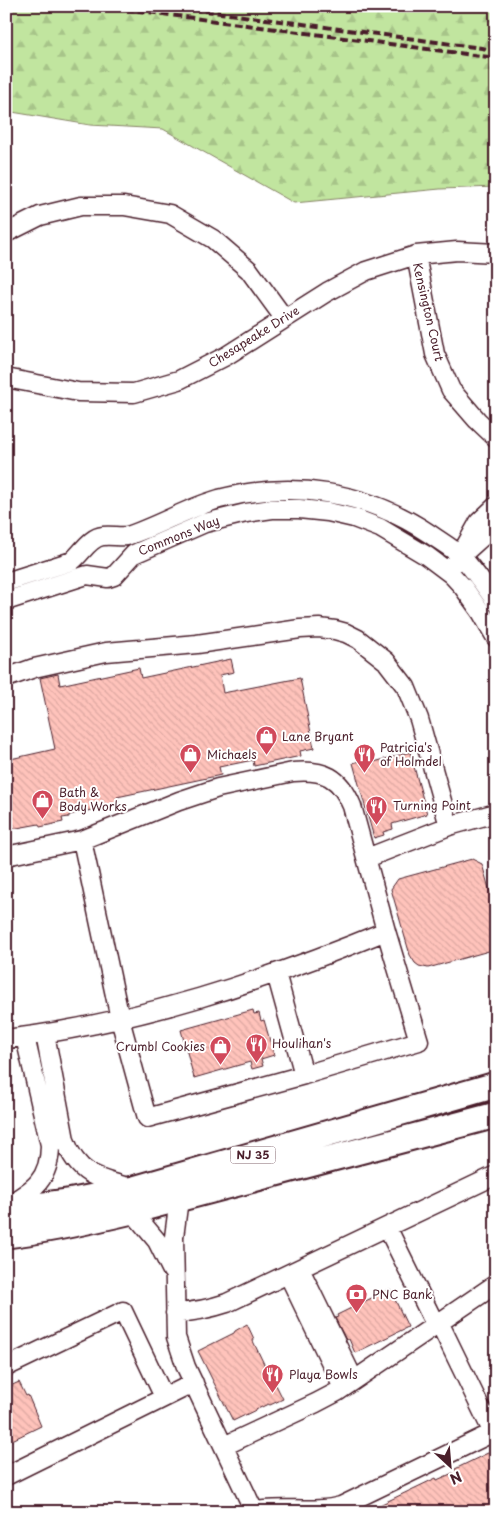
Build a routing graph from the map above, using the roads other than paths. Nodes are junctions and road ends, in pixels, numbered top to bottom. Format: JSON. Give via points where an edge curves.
{"nodes":[{"id":1,"x":6,"y":233,"type":"edge"},
{"id":2,"x":496,"y":253,"type":"edge"},
{"id":3,"x":416,"y":256,"type":"junction"},
{"id":4,"x":284,"y":318,"type":"junction"},
{"id":5,"x":6,"y":378,"type":"edge"},
{"id":6,"x":496,"y":438,"type":"edge"},
{"id":7,"x":496,"y":506,"type":"edge"},
{"id":8,"x":496,"y":522,"type":"edge"},
{"id":9,"x":460,"y":556,"type":"junction"},
{"id":10,"x":448,"y":571,"type":"junction"},
{"id":11,"x":6,"y":582,"type":"edge"},
{"id":12,"x":6,"y":601,"type":"edge"},
{"id":13,"x":496,"y":602,"type":"edge"},
{"id":14,"x":496,"y":638,"type":"edge"},
{"id":15,"x":6,"y":678,"type":"edge"},
{"id":16,"x":496,"y":813,"type":"edge"},
{"id":17,"x":449,"y":826,"type":"junction"},
{"id":18,"x":82,"y":840,"type":"junction"},
{"id":19,"x":6,"y":856,"type":"edge"},
{"id":20,"x":366,"y":858,"type":"junction"},
{"id":21,"x":386,"y":931,"type":"junction"},
{"id":22,"x":276,"y":973,"type":"junction"},
{"id":23,"x":120,"y":1018,"type":"junction"},
{"id":24,"x":45,"y":1034,"type":"junction"},
{"id":25,"x":25,"y":1037,"type":"junction"},
{"id":26,"x":6,"y":1039,"type":"edge"},
{"id":27,"x":304,"y":1075,"type":"junction"},
{"id":28,"x":496,"y":1085,"type":"edge"},
{"id":29,"x":496,"y":1115,"type":"edge"},
{"id":30,"x":496,"y":1175,"type":"edge"},
{"id":31,"x":179,"y":1199,"type":"junction"},
{"id":32,"x":133,"y":1200,"type":"junction"},
{"id":33,"x":6,"y":1206,"type":"edge"},
{"id":34,"x":6,"y":1210,"type":"edge"},
{"id":35,"x":388,"y":1227,"type":"junction"},
{"id":36,"x":6,"y":1235,"type":"edge"},
{"id":37,"x":299,"y":1269,"type":"junction"},
{"id":38,"x":174,"y":1274,"type":"junction"},
{"id":39,"x":496,"y":1284,"type":"edge"},
{"id":40,"x":175,"y":1312,"type":"junction"},
{"id":41,"x":439,"y":1322,"type":"junction"},
{"id":42,"x":6,"y":1367,"type":"edge"},
{"id":43,"x":354,"y":1380,"type":"junction"},
{"id":44,"x":194,"y":1383,"type":"junction"},
{"id":45,"x":164,"y":1397,"type":"junction"},
{"id":46,"x":495,"y":1432,"type":"edge"},
{"id":47,"x":224,"y":1446,"type":"junction"},
{"id":48,"x":6,"y":1476,"type":"edge"},
{"id":49,"x":252,"y":1511,"type":"edge"}],
"edges":[{"from":1,"to":4,"type":"street","via":[[40,216],[81,206],[124,206],[170,214],[213,239],[249,270]]},
{"from":2,"to":3,"type":"street","name":"Chesapeake Drive","via":[[457,251]]},
{"from":3,"to":4,"type":"street","name":"Chesapeake Drive","via":[[366,270]]},
{"from":3,"to":6,"type":"street","name":"Kensington Court","via":[[435,354],[451,390]]},
{"from":4,"to":5,"type":"street","name":"Chesapeake Drive","via":[[226,356],[179,380],[134,393],[78,392]]},
{"from":7,"to":9,"type":"street","via":[[479,522]]},
{"from":8,"to":9,"type":"street"},
{"from":9,"to":10,"type":"street"},
{"from":9,"to":11,"type":"street","name":"Commons Way","via":[[418,526],[370,504],[321,492],[272,490],[217,500],[127,536],[96,537],[72,560]]},
{"from":9,"to":13,"type":"street","name":"Commons Way"},
{"from":10,"to":12,"type":"street","name":"Commons Way","via":[[402,540],[354,518],[328,512],[272,509],[205,524],[138,552],[114,576],[87,576]]},
{"from":10,"to":14,"type":"street","name":"Commons Way","via":[[473,600]]},
{"from":15,"to":17,"type":"street","via":[[34,668],[106,652],[197,644],[300,629],[335,630],[358,639],[386,661],[406,687],[419,719]]},
{"from":16,"to":17,"type":"street"},
{"from":17,"to":20,"type":"street"},
{"from":18,"to":19,"type":"street"},
{"from":18,"to":20,"type":"street","via":[[218,788],[305,771],[330,777],[346,792]]},
{"from":18,"to":23,"type":"street"},
{"from":20,"to":21,"type":"street"},
{"from":21,"to":22,"type":"street"},
{"from":21,"to":27,"type":"street","via":[[419,1042]]},
{"from":22,"to":23,"type":"street","via":[[198,999]]},
{"from":22,"to":27,"type":"street"},
{"from":23,"to":24,"type":"street"},
{"from":23,"to":27,"type":"street","via":[[147,1118]]},
{"from":24,"to":25,"type":"street"},
{"from":24,"to":32,"type":"street","via":[[70,1153],[80,1167]]},
{"from":25,"to":26,"type":"street"},
{"from":25,"to":33,"type":"street","via":[[50,1156],[41,1179],[32,1190]]},
{"from":28,"to":32,"type":"highway","number":"NJ 35"},
{"from":29,"to":31,"type":"highway","number":"NJ 35"},
{"from":30,"to":35,"type":"street"},
{"from":31,"to":32,"type":"highway","number":"NJ 35"},
{"from":31,"to":38,"type":"street"},
{"from":32,"to":34,"type":"highway","number":"NJ 35","via":[[68,1202]]},
{"from":32,"to":36,"type":"highway","number":"NJ 35","via":[[87,1221]]},
{"from":32,"to":38,"type":"street"},
{"from":35,"to":37,"type":"street"},
{"from":35,"to":41,"type":"street","via":[[431,1316]]},
{"from":37,"to":40,"type":"street","via":[[226,1304],[194,1312]]},
{"from":37,"to":43,"type":"street"},
{"from":37,"to":43,"type":"street"},
{"from":38,"to":40,"type":"street"},
{"from":39,"to":41,"type":"street"},
{"from":40,"to":44,"type":"street","via":[[178,1347]]},
{"from":41,"to":43,"type":"street"},
{"from":41,"to":46,"type":"street"},
{"from":42,"to":45,"type":"street","via":[[123,1311]]},
{"from":43,"to":47,"type":"street","via":[[316,1403]]},
{"from":44,"to":45,"type":"street"},
{"from":44,"to":47,"type":"street"},
{"from":45,"to":48,"type":"street"},
{"from":46,"to":49,"type":"street","via":[[341,1506]]},
{"from":47,"to":49,"type":"street"}]}
